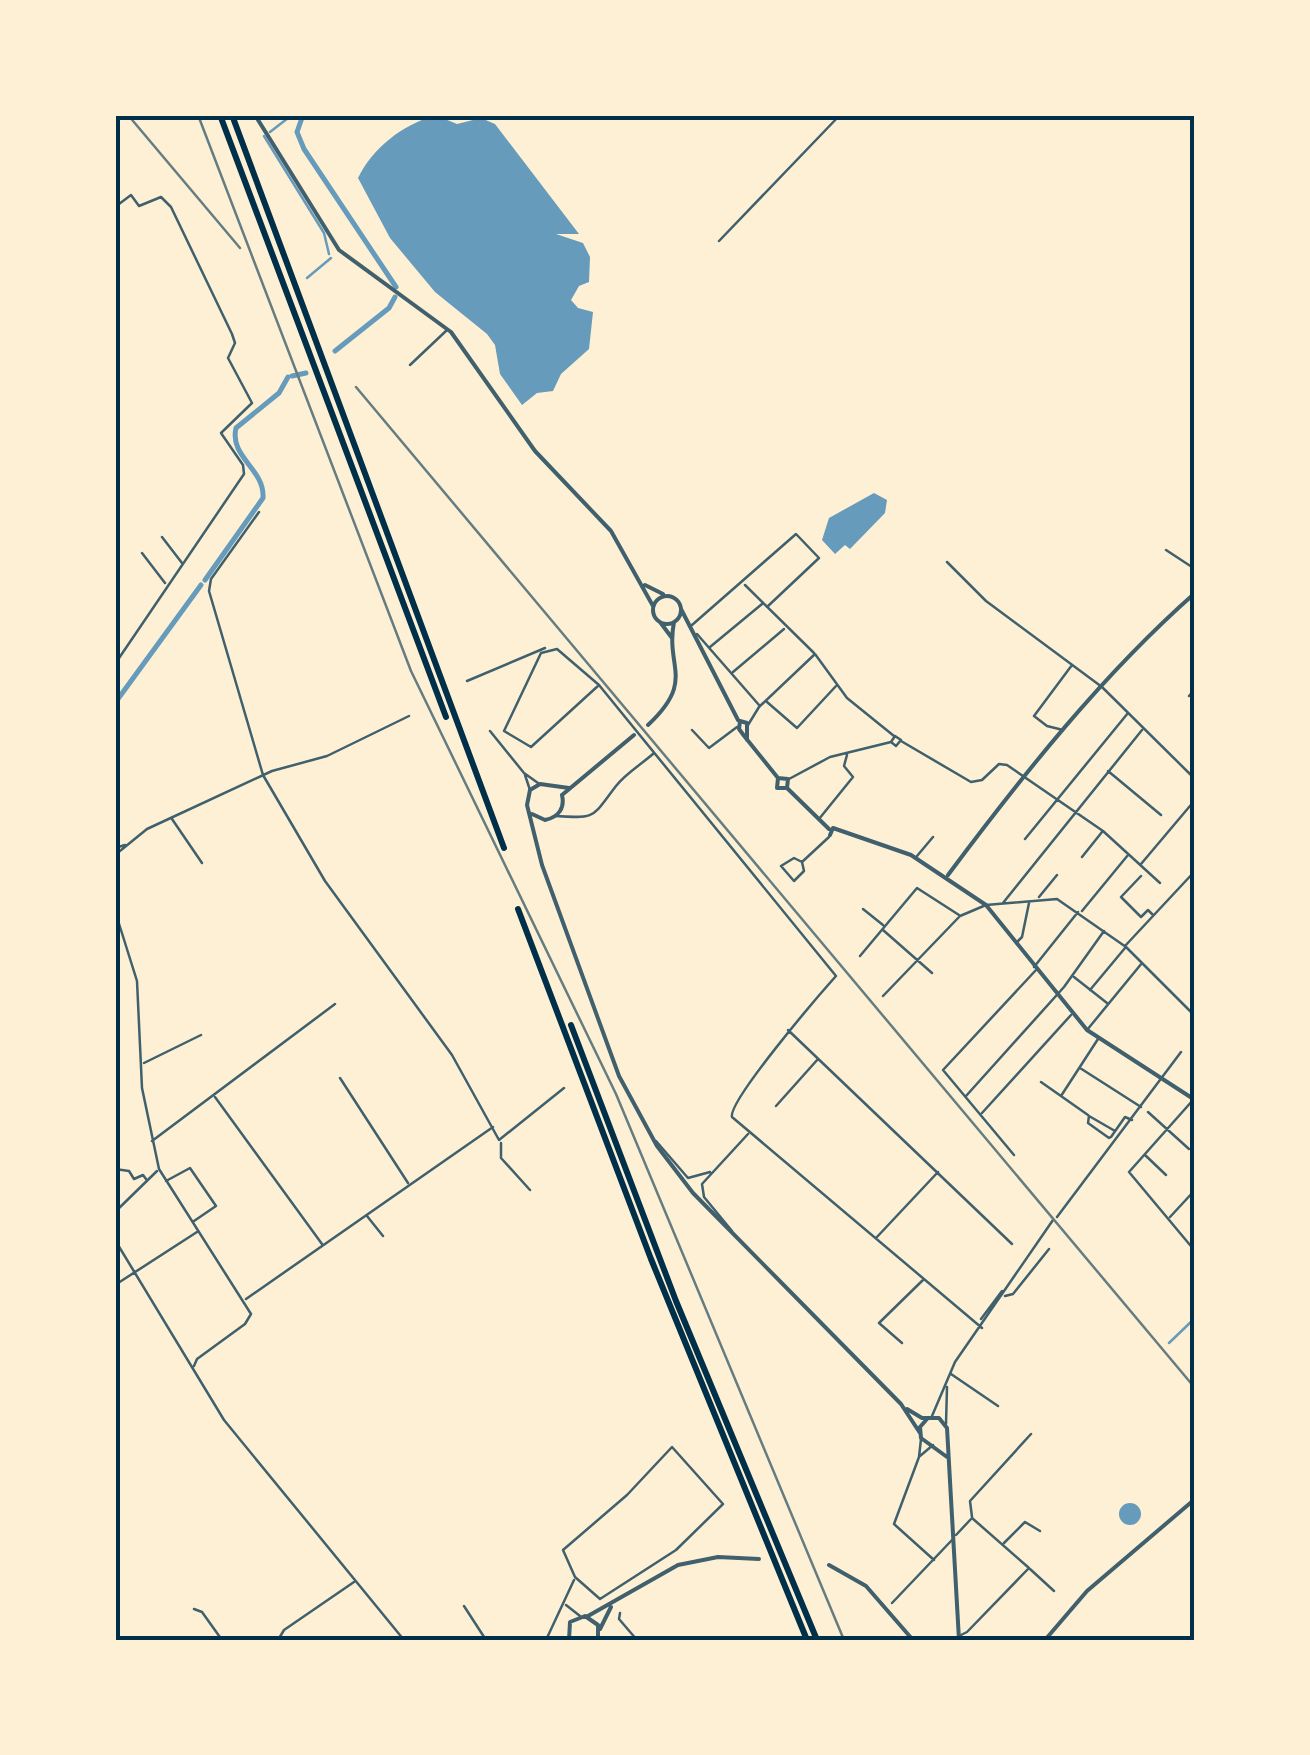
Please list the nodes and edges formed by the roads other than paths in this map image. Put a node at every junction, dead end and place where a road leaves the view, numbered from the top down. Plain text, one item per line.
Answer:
1 (220, 115) edge
2 (232, 115) edge
3 (255, 115) edge
4 (840, 115) edge
5 (115, 206) edge
6 (719, 240) dead end
7 (448, 330) junction
8 (410, 365) dead end
9 (259, 512) dead end
10 (162, 537) dead end
11 (1166, 550) dead end
12 (142, 552) dead end
13 (947, 562) dead end
14 (182, 563) junction
15 (1195, 569) edge
16 (743, 583) junction
17 (645, 585) junction
18 (167, 586) junction
19 (1195, 593) edge
20 (665, 596) junction
21 (765, 605) junction
22 (653, 606) junction
23 (681, 609) junction
24 (674, 621) junction
25 (660, 622) junction
26 (691, 626) junction
27 (786, 628) junction
28 (697, 634) dead end
29 (672, 638) junction
30 (709, 648) junction
31 (546, 649) junction
32 (815, 654) junction
33 (115, 664) edge
34 (1073, 664) junction
35 (732, 673) junction
36 (467, 681) dead end
37 (838, 684) junction
38 (599, 686) junction
39 (1102, 687) junction
40 (1195, 689) edge
41 (1188, 696) dead end
42 (766, 701) junction
43 (759, 707) junction
44 (1128, 712) junction
45 (409, 716) dead end
46 (446, 717) dead end
47 (648, 724) dead end
48 (742, 725) junction
49 (1142, 729) junction
50 (692, 730) dead end
51 (490, 731) dead end
52 (1064, 731) junction
53 (634, 735) dead end
54 (894, 736) junction
55 (891, 742) junction
56 (901, 742) junction
57 (655, 752) junction
58 (846, 753) junction
59 (1195, 764) edge
60 (1108, 770) junction
61 (1188, 772) junction
62 (524, 773) junction
63 (262, 775) junction
64 (778, 778) junction
65 (1024, 778) junction
66 (788, 779) junction
67 (1195, 779) edge
68 (540, 784) junction
69 (558, 788) junction
70 (569, 788) junction
71 (787, 788) junction
72 (779, 789) junction
73 (530, 790) junction
74 (773, 794) dead end
75 (562, 796) junction
76 (1055, 799) junction
77 (1195, 800) edge
78 (563, 805) junction
79 (1075, 810) junction
80 (532, 814) junction
81 (1160, 815) dead end
82 (556, 816) junction
83 (569, 817) junction
84 (172, 818) junction
85 (545, 820) junction
86 (819, 820) junction
87 (1103, 831) junction
88 (536, 832) junction
89 (832, 832) junction
90 (933, 837) dead end
91 (1024, 839) dead end
92 (126, 844) junction
93 (115, 848) edge
94 (504, 848) dead end
95 (1130, 853) junction
96 (115, 854) edge
97 (1082, 857) dead end
98 (916, 858) junction
99 (802, 862) junction
100 (202, 863) dead end
101 (1141, 864) junction
102 (1195, 872) edge
103 (1057, 875) dead end
104 (1141, 876) dead end
105 (947, 877) junction
106 (1160, 884) dead end
107 (1121, 897) junction
108 (1036, 900) junction
109 (1030, 901) junction
110 (1117, 902) dead end
111 (1002, 904) junction
112 (986, 905) junction
113 (518, 909) dead end
114 (863, 910) dead end
115 (1080, 911) junction
116 (115, 912) edge
117 (960, 916) junction
118 (1141, 916) junction
119 (1154, 916) junction
120 (1148, 922) junction
121 (883, 928) junction
122 (1104, 930) junction
123 (1015, 944) junction
124 (1126, 946) junction
125 (860, 956) dead end
126 (918, 960) junction
127 (1143, 962) junction
128 (1035, 968) junction
129 (932, 973) dead end
130 (1072, 975) junction
131 (1090, 990) junction
132 (883, 996) dead end
133 (1056, 996) junction
134 (335, 1004) dead end
135 (1108, 1004) junction
136 (1072, 1014) junction
137 (1195, 1016) edge
138 (571, 1026) dead end
139 (787, 1029) junction
140 (1087, 1030) junction
141 (200, 1034) dead end
142 (1099, 1038) junction
143 (1181, 1052) dead end
144 (819, 1058) junction
145 (141, 1064) junction
146 (1080, 1068) junction
147 (1164, 1077) junction
148 (340, 1078) dead end
149 (1040, 1082) dead end
150 (564, 1088) dead end
151 (215, 1096) junction
152 (1061, 1096) junction
153 (965, 1097) junction
154 (1194, 1099) edge
155 (776, 1106) dead end
156 (1142, 1108) junction
157 (1148, 1112) dead end
158 (980, 1115) junction
159 (1090, 1116) junction
160 (1132, 1120) junction
161 (644, 1125) junction
162 (493, 1127) junction
163 (1166, 1128) junction
164 (1115, 1131) junction
165 (750, 1132) junction
166 (151, 1141) junction
167 (501, 1141) junction
168 (1189, 1149) dead end
169 (1144, 1154) junction
170 (1014, 1155) dead end
171 (115, 1169) edge
172 (158, 1169) junction
173 (939, 1171) junction
174 (711, 1172) junction
175 (1166, 1175) dead end
176 (695, 1179) junction
177 (147, 1180) junction
178 (165, 1182) junction
179 (702, 1184) junction
180 (409, 1185) junction
181 (530, 1190) dead end
182 (691, 1190) junction
183 (1195, 1190) edge
184 (115, 1212) edge
185 (366, 1214) junction
186 (1170, 1218) junction
187 (192, 1223) junction
188 (198, 1231) junction
189 (733, 1232) junction
190 (383, 1236) dead end
191 (876, 1238) junction
192 (115, 1240) edge
193 (1012, 1244) dead end
194 (323, 1245) junction
195 (1049, 1249) dead end
196 (1195, 1251) edge
197 (135, 1272) junction
198 (924, 1279) junction
199 (115, 1285) edge
200 (1004, 1293) junction
201 (244, 1300) junction
202 (996, 1303) junction
203 (260, 1312) dead end
204 (251, 1314) junction
205 (982, 1319) dead end
206 (982, 1328) junction
207 (902, 1344) dead end
208 (194, 1366) junction
209 (949, 1375) junction
210 (901, 1404) junction
211 (998, 1406) dead end
212 (938, 1409) junction
213 (944, 1413) junction
214 (931, 1418) junction
215 (946, 1425) junction
216 (1032, 1434) dead end
217 (920, 1435) junction
218 (947, 1435) junction
219 (934, 1445) junction
220 (919, 1457) junction
221 (949, 1462) junction
222 (1195, 1498) edge
223 (972, 1518) junction
224 (1040, 1531) dead end
225 (953, 1537) junction
226 (1003, 1544) junction
227 (760, 1558) dead end
228 (934, 1560) junction
229 (828, 1565) dead end
230 (1029, 1568) junction
231 (575, 1578) junction
232 (356, 1581) junction
233 (1054, 1591) dead end
234 (892, 1603) dead end
235 (566, 1605) junction
236 (612, 1605) junction
237 (464, 1606) dead end
238 (194, 1609) dead end
239 (620, 1613) dead end
240 (580, 1616) junction
241 (588, 1616) junction
242 (560, 1617) junction
243 (568, 1624) junction
244 (600, 1636) edge
245 (567, 1638) edge
246 (959, 1638) edge
247 (222, 1640) edge
248 (278, 1640) edge
249 (404, 1640) edge
250 (486, 1640) edge
251 (546, 1640) edge
252 (637, 1640) edge
253 (807, 1640) edge
254 (817, 1640) edge
255 (913, 1640) edge
256 (1044, 1640) edge

1 - 46 highway
2 - 94 highway
3 - 7 street
4 - 6 street
5 - 14 street
7 - 8 street
7 - 17 street
9 - 63 street
10 - 14 street
11 - 15 street
12 - 18 street
13 - 34 street
14 - 18 street
16 - 21 street
16 - 21 street
16 - 26 street
17 - 20 street
17 - 22 street
18 - 33 street
19 - 39 street
20 - 22 street
20 - 23 street
21 - 27 street
21 - 30 street
22 - 25 street
23 - 24 street
23 - 26 street
24 - 25 street
24 - 26 street
24 - 29 street
25 - 29 street
26 - 48 street
27 - 32 street
27 - 35 street
28 - 30 street
29 - 47 street
30 - 35 street
31 - 36 street
31 - 38 street
31 - 38 street
32 - 37 street
32 - 42 street
34 - 39 street
34 - 52 street
35 - 43 street
37 - 42 street
37 - 54 street
38 - 57 street
39 - 44 street
39 - 52 street
40 - 41 street
42 - 43 street
43 - 48 street
44 - 49 street
44 - 76 street
45 - 63 street
48 - 50 street
48 - 64 street
49 - 60 street
49 - 61 street
51 - 62 street
52 - 65 street
53 - 70 street
54 - 55 street
54 - 56 street
55 - 56 street
55 - 58 street
56 - 65 street
57 - 83 street
57 - 139 street
58 - 66 street
58 - 86 street
59 - 61 street
60 - 79 street
60 - 81 street
61 - 67 street
62 - 68 street
62 - 73 street
63 - 84 street
63 - 162 street
64 - 66 street
64 - 72 street
65 - 76 street
65 - 105 street
66 - 71 street
68 - 69 street
68 - 73 street
69 - 70 street
69 - 75 street
70 - 75 street
71 - 72 street
71 - 86 street
72 - 74 street
73 - 80 street
75 - 78 street
76 - 79 street
76 - 91 street
77 - 101 street
78 - 82 street
78 - 83 street
79 - 87 street
79 - 111 street
80 - 85 street
80 - 88 street
82 - 83 street
82 - 85 street
84 - 92 street
84 - 100 street
85 - 88 street
86 - 89 street
87 - 95 street
87 - 97 street
88 - 161 street
89 - 98 street
89 - 99 street
90 - 98 street
92 - 93 street
92 - 96 street
95 - 101 street
95 - 115 street
98 - 105 street
99 - 99 street
101 - 106 street
102 - 119 street
103 - 108 street
104 - 107 street
105 - 112 street
107 - 110 street
107 - 118 street
108 - 109 street
108 - 115 street
109 - 111 street
109 - 123 street
111 - 112 street
112 - 117 street
112 - 123 street
113 - 253 highway
114 - 121 street
115 - 122 street
115 - 128 street
116 - 145 street
117 - 121 street
117 - 126 street
118 - 119 street
118 - 120 street
119 - 120 street
120 - 124 street
121 - 125 street
121 - 126 street
122 - 124 street
122 - 130 street
123 - 128 street
124 - 127 street
124 - 131 street
126 - 129 street
126 - 132 street
127 - 135 street
127 - 137 street
128 - 133 street
128 - 153 street
130 - 131 street
130 - 133 street
131 - 135 street
133 - 136 street
133 - 153 street
134 - 151 street
135 - 140 street
136 - 140 street
136 - 158 street
138 - 254 highway
139 - 144 street
139 - 165 street
140 - 142 street
141 - 145 street
142 - 146 street
142 - 147 street
143 - 147 street
144 - 155 street
144 - 173 street
145 - 166 street
146 - 152 street
146 - 156 street
147 - 154 street
147 - 156 street
148 - 180 street
149 - 152 street
150 - 167 street
151 - 166 street
151 - 194 street
152 - 159 street
153 - 158 street
154 - 163 street
156 - 160 street
157 - 163 street
158 - 170 street
159 - 164 street
159 - 164 street
160 - 164 street
160 - 200 street
161 - 176 street
161 - 182 street
162 - 167 street
162 - 180 street
163 - 168 street
163 - 169 street
165 - 174 street
165 - 191 street
166 - 172 street
167 - 181 street
169 - 175 street
169 - 186 street
171 - 177 street
172 - 177 street
172 - 178 street
173 - 191 street
173 - 193 street
174 - 176 street
174 - 179 street
176 - 182 street
177 - 184 street
178 - 187 street
178 - 187 street
179 - 182 street
179 - 189 street
180 - 185 street
182 - 189 street
183 - 186 street
185 - 190 street
185 - 194 street
186 - 196 street
187 - 188 street
188 - 197 street
188 - 201 street
189 - 210 street
191 - 198 street
192 - 197 street
194 - 201 street
195 - 200 street
197 - 199 street
197 - 208 street
198 - 206 street
198 - 207 street
200 - 202 street
201 - 204 street
202 - 205 street
202 - 206 street
203 - 204 street
204 - 208 street
206 - 209 street
208 - 232 street
209 - 211 street
209 - 212 street
209 - 213 street
210 - 214 street
210 - 217 street
212 - 213 street
212 - 214 street
213 - 215 street
214 - 215 street
214 - 217 street
215 - 218 street
216 - 223 street
217 - 219 street
217 - 220 street
218 - 219 street
218 - 221 street
219 - 220 street
219 - 221 street
220 - 228 street
221 - 225 street
222 - 256 street
223 - 225 street
223 - 226 street
224 - 226 street
225 - 228 street
225 - 246 street
226 - 230 street
227 - 236 street
228 - 234 street
229 - 255 street
230 - 233 street
230 - 246 street
231 - 231 street
231 - 235 street
232 - 248 street
232 - 249 street
235 - 240 street
235 - 242 street
236 - 241 street
236 - 244 street
237 - 250 street
238 - 247 street
239 - 252 street
240 - 241 street
240 - 243 street
241 - 244 street
242 - 243 street
242 - 251 street
243 - 245 street

